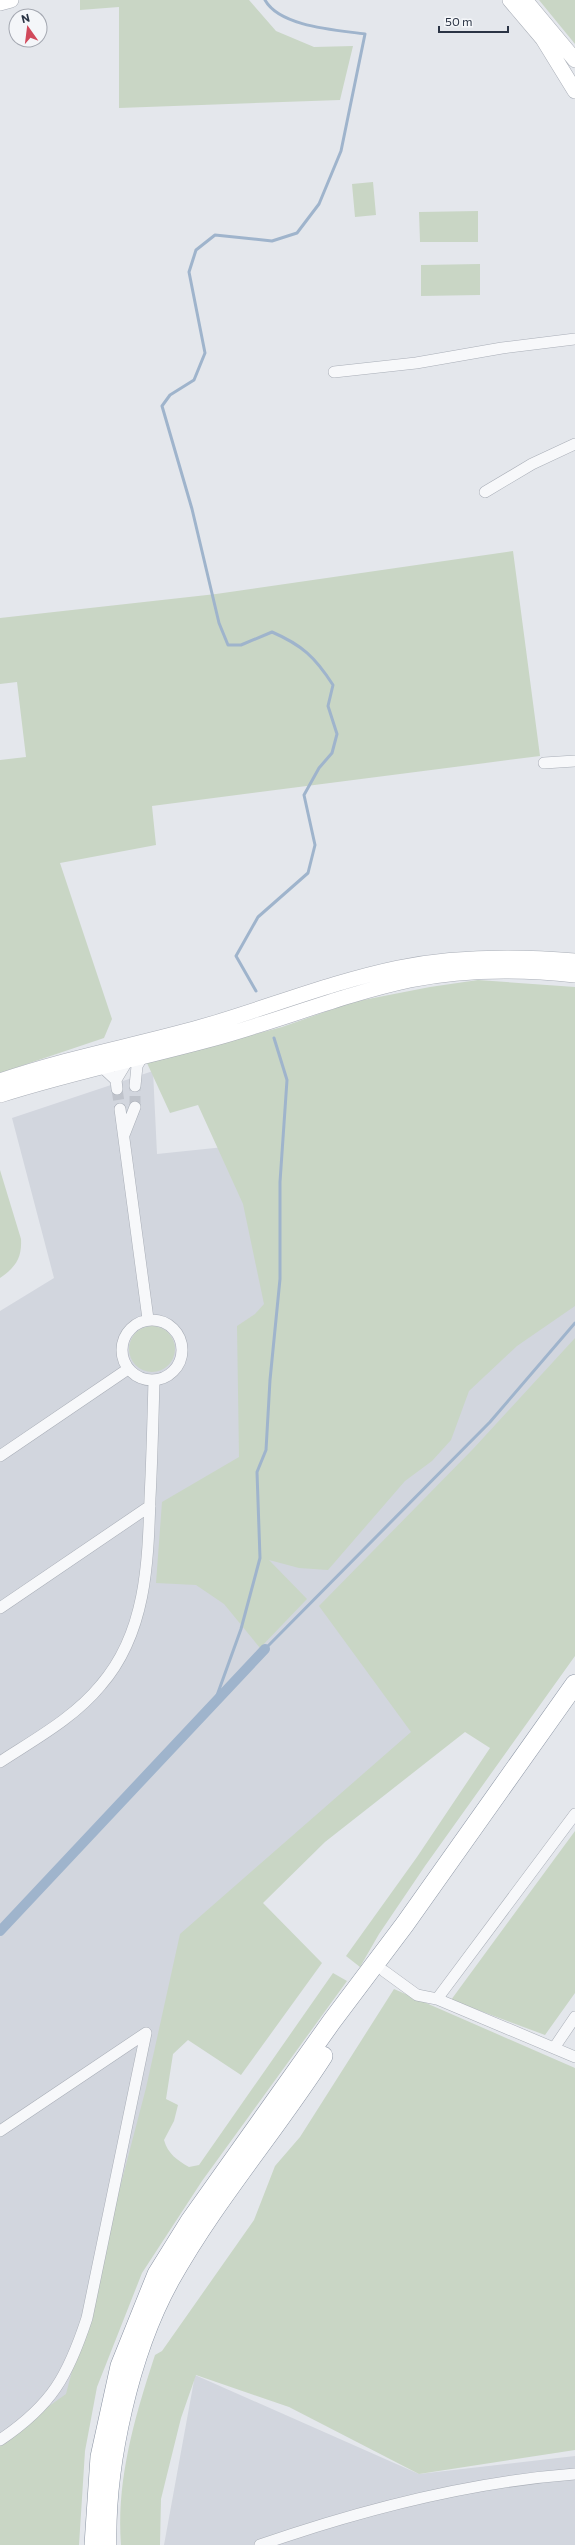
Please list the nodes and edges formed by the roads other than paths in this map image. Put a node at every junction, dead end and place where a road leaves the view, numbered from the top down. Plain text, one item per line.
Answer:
1 (11, 0) edge
2 (510, 0) edge
3 (525, 0) edge
4 (0, 3) edge
5 (575, 60) edge
6 (575, 91) edge
7 (575, 340) edge
8 (334, 372) dead end
9 (575, 444) edge
10 (486, 492) dead end
11 (575, 761) edge
12 (544, 763) dead end
13 (575, 961) edge
14 (575, 976) edge
15 (135, 1058) junction
16 (101, 1066) junction
17 (0, 1081) edge
18 (135, 1086) tunnel mouth
19 (0, 1095) edge
20 (135, 1107) tunnel mouth
21 (120, 1109) tunnel mouth
22 (124, 1135) junction
23 (148, 1319) junction
24 (128, 1369) junction
25 (154, 1380) junction
26 (0, 1456) edge
27 (150, 1506) junction
28 (0, 1608) edge
29 (575, 1684) edge
30 (575, 1706) edge
31 (0, 1762) edge
32 (575, 1814) edge
33 (384, 1971) junction
34 (437, 1999) junction
35 (575, 2017) edge
36 (554, 2048) junction
37 (575, 2057) edge
38 (0, 2131) edge
39 (0, 2440) edge
40 (575, 2474) edge
41 (286, 2540) edge
42 (94, 2545) edge
43 (107, 2545) edge
44 (260, 2545) edge

1 - 4 street
2 - 6 street
3 - 5 street
7 - 8 street
9 - 10 street
11 - 12 street
13 - 17 street
14 - 15 street
15 - 16 street
15 - 16 street
15 - 18 street
16 - 19 street
20 - 22 street
21 - 22 street
22 - 23 street
23 - 24 street
23 - 25 street
24 - 25 street
24 - 26 street
25 - 27 street
27 - 28 street
27 - 31 street
29 - 42 highway
30 - 33 highway
32 - 34 street
33 - 34 street
33 - 43 highway
34 - 36 street
35 - 36 street
36 - 37 street
38 - 39 street
40 - 41 street
41 - 44 street

